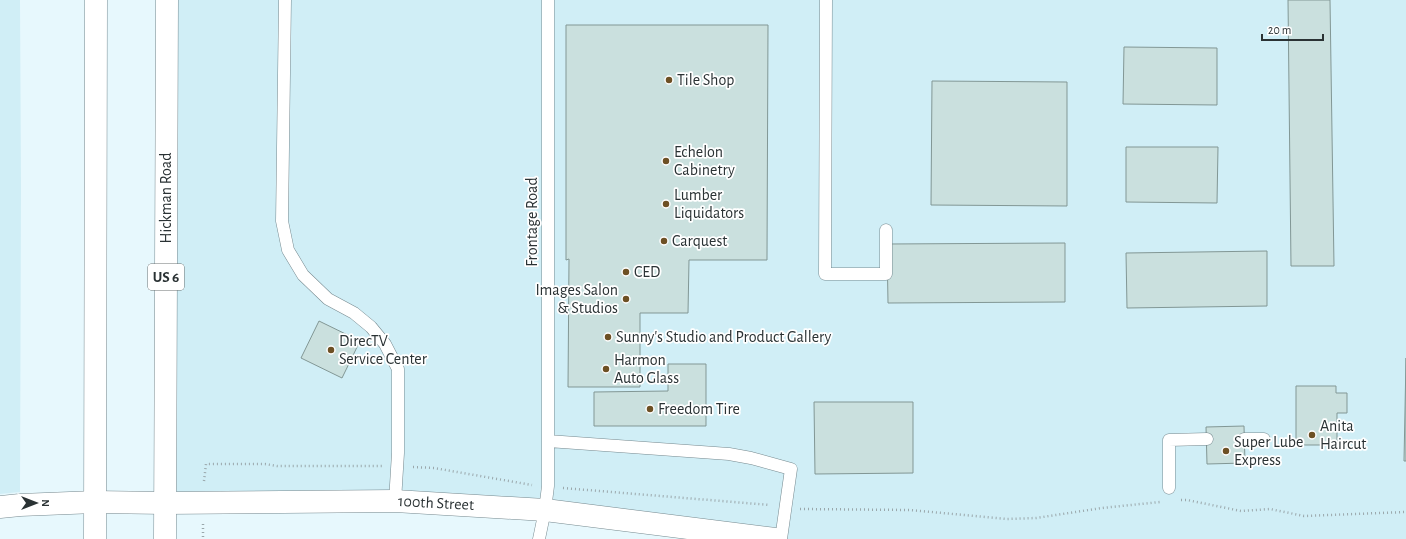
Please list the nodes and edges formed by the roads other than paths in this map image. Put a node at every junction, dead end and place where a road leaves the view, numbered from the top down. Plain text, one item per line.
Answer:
1 (96, 0) edge
2 (167, 0) edge
3 (285, 0) edge
4 (548, 0) edge
5 (826, 0) edge
6 (886, 230) dead end
7 (1207, 439) dead end
8 (1244, 439) dead end
9 (1264, 439) dead end
10 (548, 441) junction
11 (1169, 488) dead end
12 (396, 500) junction
13 (96, 502) junction
14 (166, 503) junction
15 (0, 507) edge
16 (545, 510) junction
17 (96, 539) edge
18 (165, 539) edge
19 (539, 539) edge
20 (775, 539) edge
21 (781, 539) edge

1 - 13 main road
2 - 14 main road, Hickman Road / US 6
3 - 12 lane
4 - 10 lane, Frontage Road
5 - 6 lane
7 - 11 lane
8 - 9 lane
10 - 16 lane, Frontage Road
10 - 21 lane
12 - 14 main road, 100th Street
12 - 16 main road, 100th Street
13 - 14 main road, 100th Street
13 - 15 main road, 100th Street
13 - 17 main road
14 - 18 main road, Hickman Road / US 6
16 - 19 lane, Frontage Road
16 - 20 main road, 100th Street

